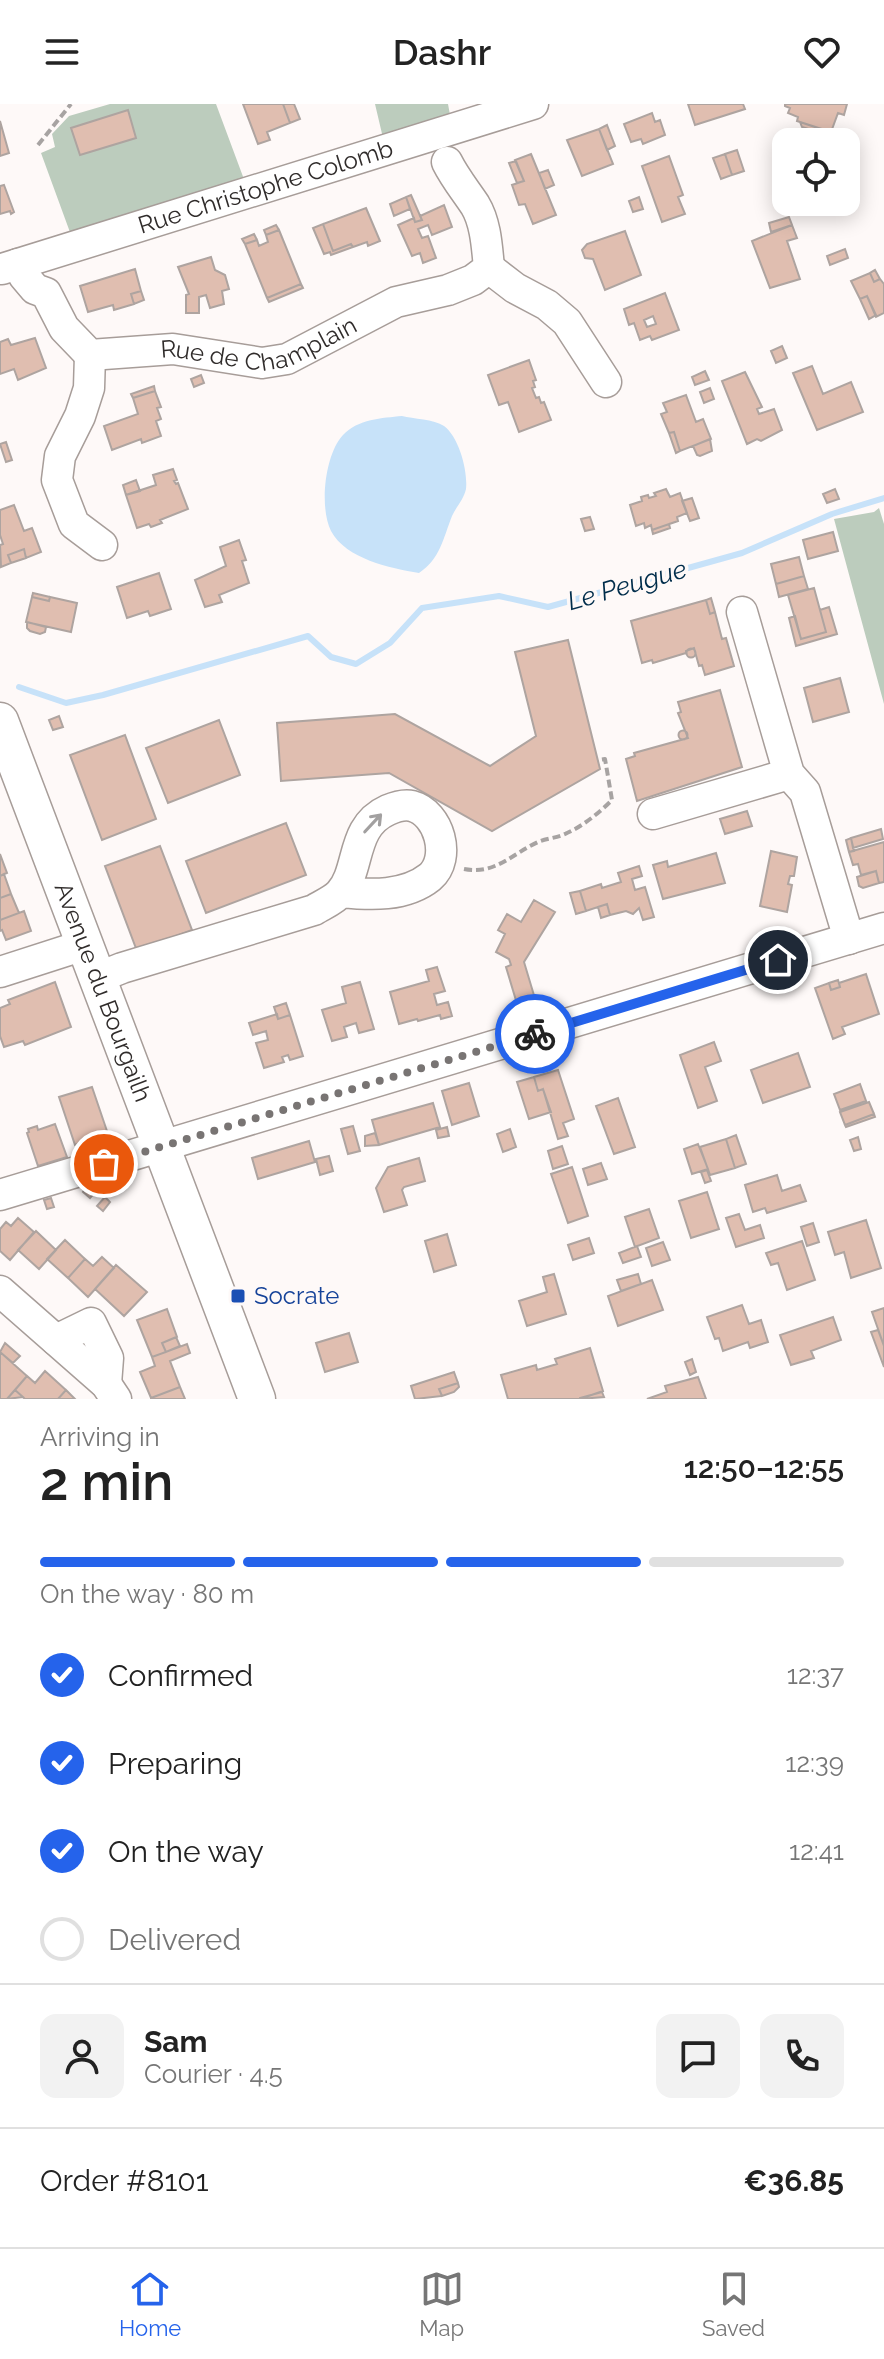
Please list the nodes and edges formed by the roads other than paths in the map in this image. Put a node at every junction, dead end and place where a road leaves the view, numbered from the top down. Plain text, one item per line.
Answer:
1 (533, 104) edge
2 (450, 130) junction
3 (421, 139) junction
4 (447, 162) junction
5 (52, 254) junction
6 (9, 267) edge
7 (489, 268) junction
8 (46, 293) junction
9 (90, 355) junction
10 (606, 382) dead end
11 (102, 545) dead end
12 (742, 612) dead end
13 (0, 721) edge
14 (789, 774) junction
15 (653, 814) dead end
16 (341, 892) junction
17 (884, 928) edge
18 (849, 939) junction
19 (91, 962) junction
20 (0, 972) edge
21 (160, 1147) junction
22 (0, 1195) edge
23 (0, 1291) edge
24 (111, 1391) edge
25 (257, 1399) edge

1 - 2 street, Rue Christophe Colomb
2 - 3 street, Rue Christophe Colomb
2 - 4 street
3 - 4 street
3 - 5 street, Rue Christophe Colomb
4 - 7 street
5 - 6 street, Rue Christophe Colomb
5 - 8 street
6 - 8 street
7 - 9 street, Rue de Champlain
7 - 10 street
8 - 9 street
9 - 11 street
12 - 14 street
13 - 19 main road, Avenue du Bourgailh
14 - 15 street
14 - 18 street
16 -> 16 street
16 - 19 street
17 - 18 street
18 - 21 street
19 - 20 street
19 - 21 main road, Avenue du Bourgailh
21 - 22 street
21 - 25 main road, Avenue du Bourgailh
23 - 24 street

